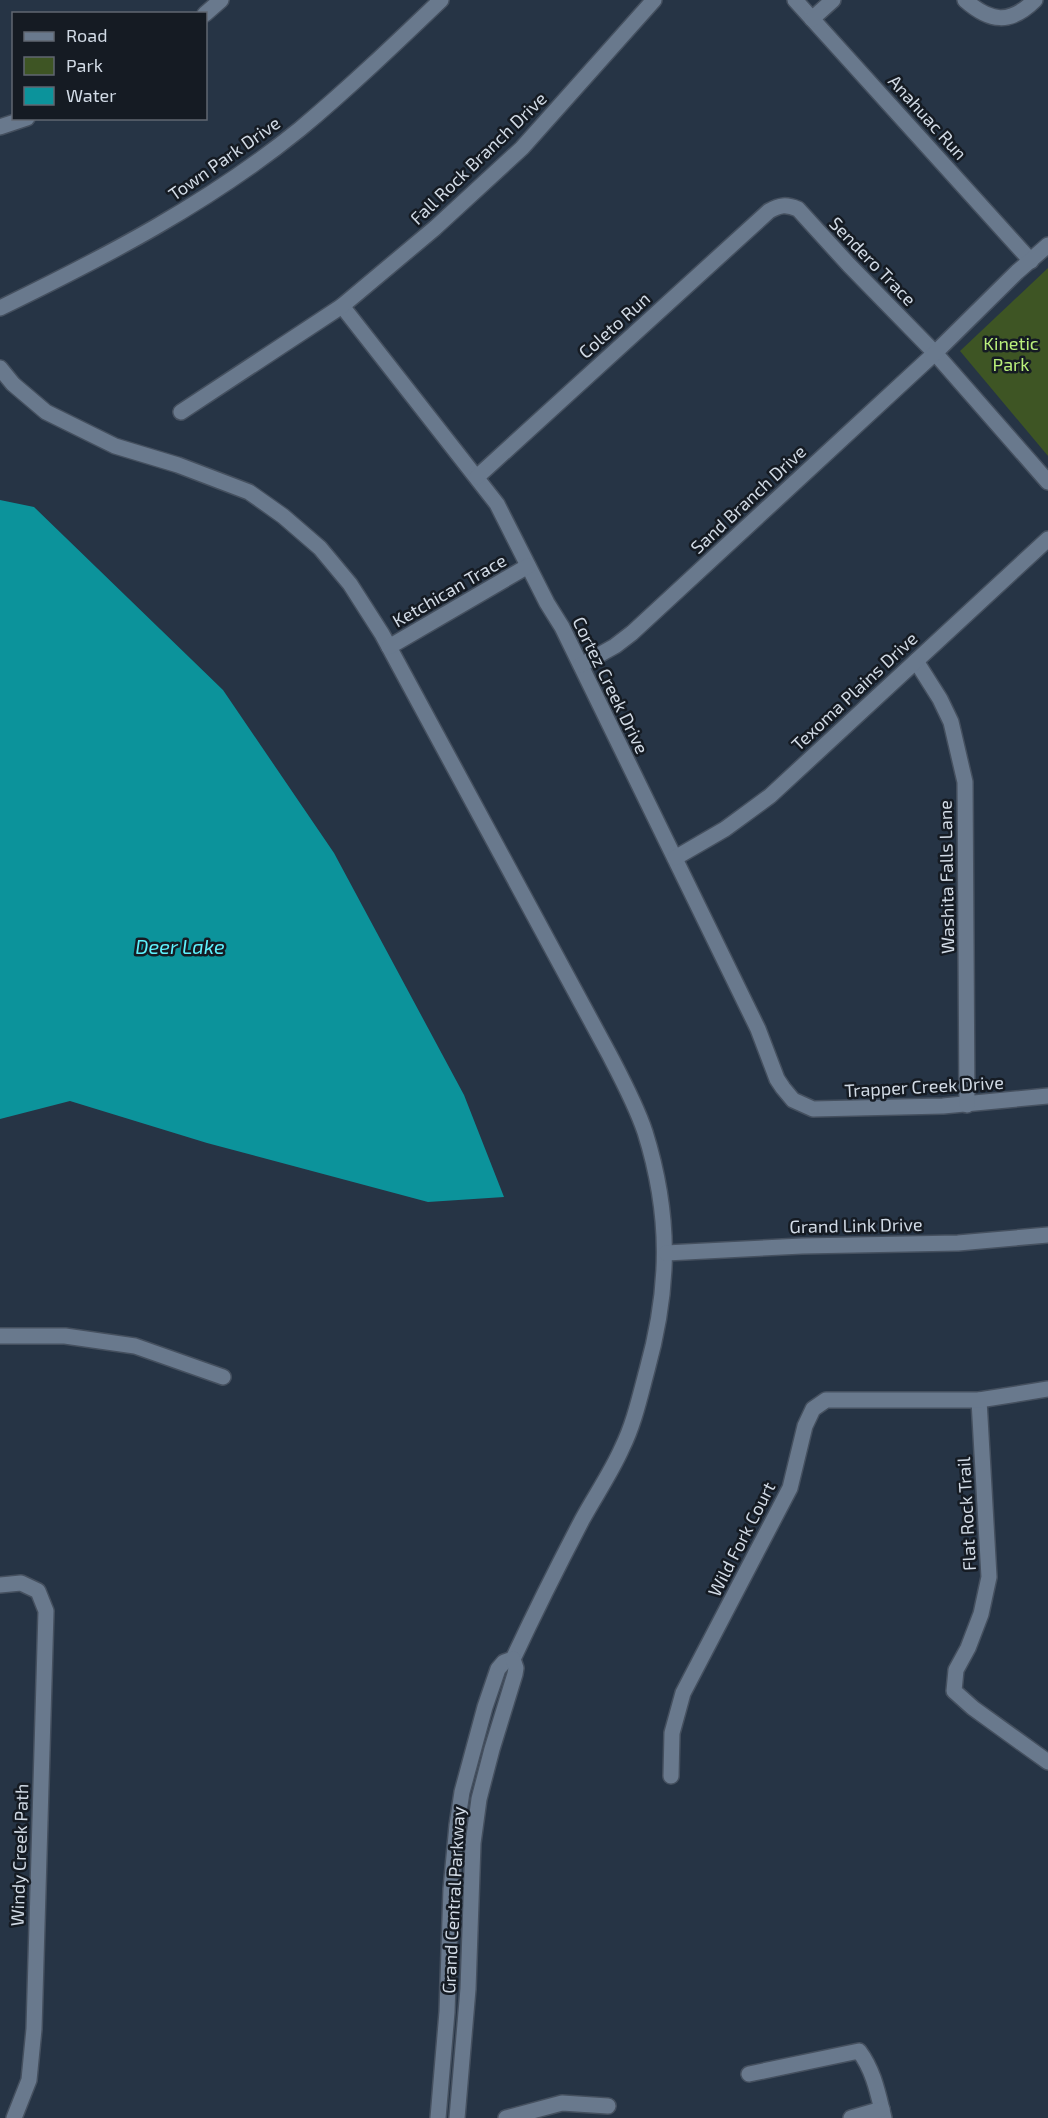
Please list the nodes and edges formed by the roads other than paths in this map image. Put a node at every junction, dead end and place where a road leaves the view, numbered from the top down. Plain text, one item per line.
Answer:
1 (221, 0) edge
2 (441, 0) edge
3 (654, 0) edge
4 (795, 0) edge
5 (833, 0) edge
6 (965, 0) edge
7 (1035, 0) edge
8 (207, 12) edge
9 (812, 19) junction
10 (21, 120) edge
11 (0, 127) edge
12 (779, 205) joint
13 (1048, 245) edge
14 (1030, 261) junction
15 (342, 306) junction
16 (0, 308) edge
17 (936, 353) junction
18 (0, 368) edge
19 (181, 412) dead end
20 (477, 477) junction
21 (1048, 482) edge
22 (1048, 539) edge
23 (528, 566) junction
24 (389, 647) junction
25 (916, 661) junction
26 (580, 665) junction
27 (675, 858) junction
28 (1048, 1096) edge
29 (802, 1105) joint
30 (967, 1105) junction
31 (1048, 1235) edge
32 (666, 1253) junction
33 (0, 1336) edge
34 (223, 1377) dead end
35 (1048, 1389) edge
36 (979, 1400) junction
37 (0, 1585) edge
38 (513, 1659) junction
39 (1048, 1762) edge
40 (671, 1776) dead end
41 (749, 2073) dead end
42 (608, 2106) dead end
43 (883, 2114) edge
44 (14, 2118) edge
45 (438, 2118) edge
46 (457, 2118) edge
47 (506, 2118) edge
48 (851, 2118) edge

1 - 8 street
2 - 16 street, Town Park Drive
3 - 15 street, Fall Rock Branch Drive
4 - 9 street, Anahuac Run
5 - 9 street
6 - 7 street
9 - 14 street, Anahuac Run
10 - 11 street
12 - 17 street, Sendero Trace
12 - 20 street, Coleto Run
13 - 14 street, Sand Branch Drive
14 - 17 street, Sand Branch Drive
15 - 19 street, Fall Rock Branch Drive
15 - 20 street, Cortez Creek Drive
17 - 21 street, Sendero Trace
17 - 26 street, Sand Branch Drive
18 - 24 street
20 - 23 street, Cortez Creek Drive
22 - 25 street, Texoma Plains Drive
23 - 24 street, Ketchican Trace
23 - 26 street, Cortez Creek Drive
24 - 32 street
25 - 27 street, Texoma Plains Drive
25 - 30 street, Washita Falls Lane
26 - 27 street, Cortez Creek Drive
27 - 29 street, Cortez Creek Drive
28 - 30 street, Trapper Creek Drive
29 - 30 street, Trapper Creek Drive
31 - 32 street, Grand Link Drive
32 - 38 street
33 - 34 street
35 - 36 street, Wild Fork Court
36 - 39 street, Flat Rock Trail
36 - 40 street, Wild Fork Court
37 - 44 street, Windy Creek Path
38 - 45 street, Grand Central Parkway
38 - 46 street, Grand Central Parkway
41 - 43 street
42 - 47 street
43 - 48 street

